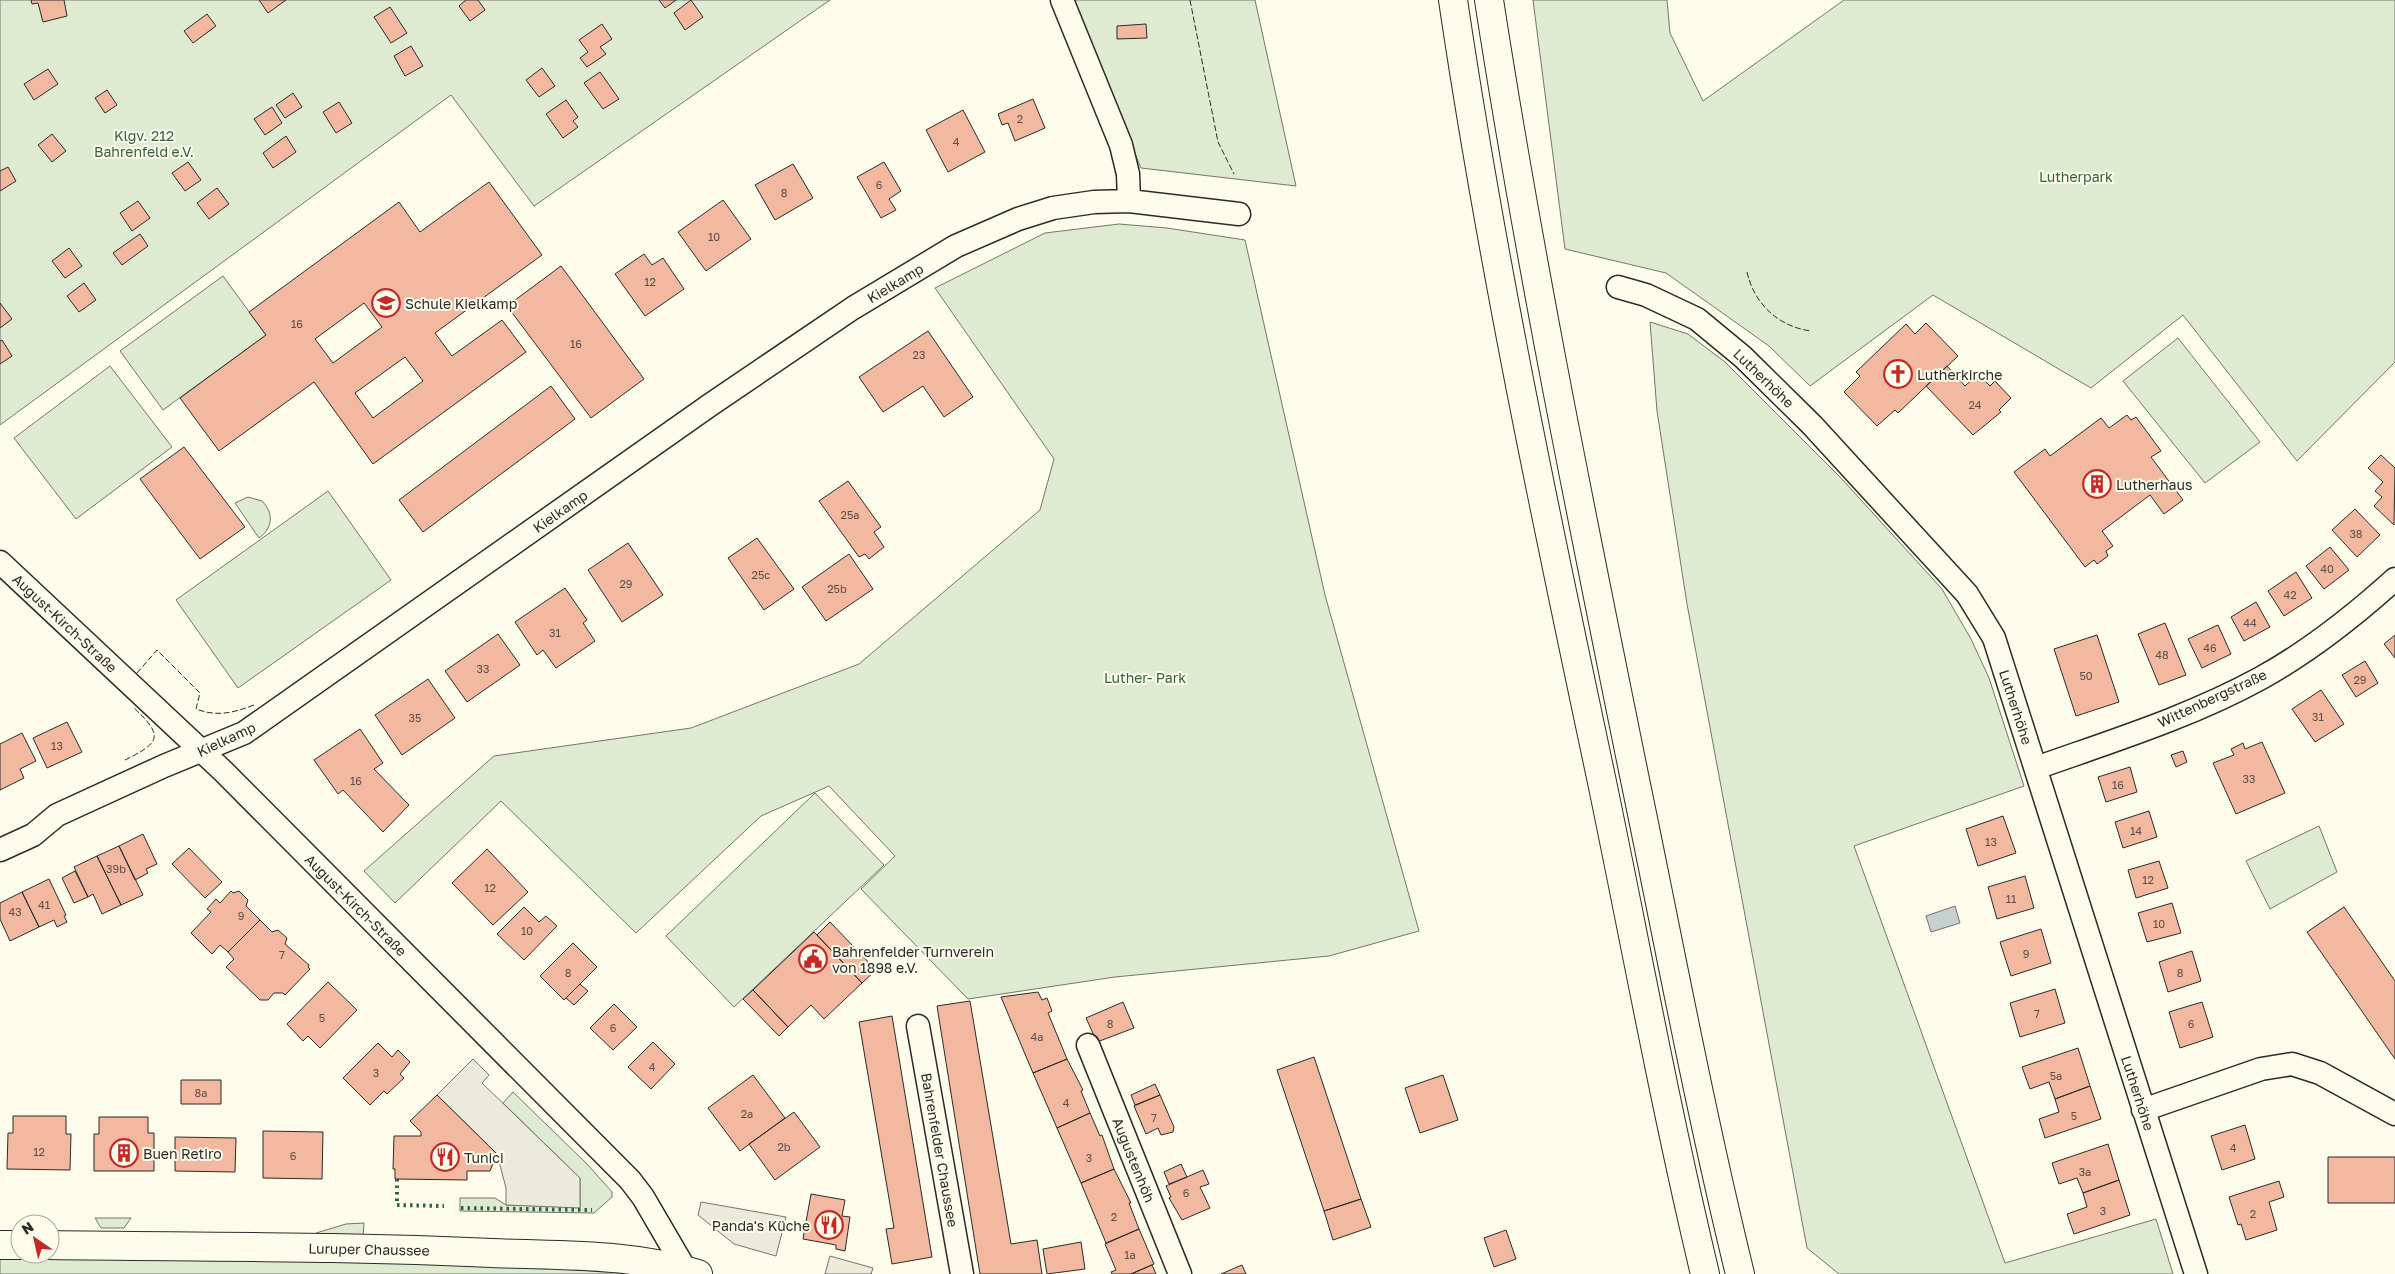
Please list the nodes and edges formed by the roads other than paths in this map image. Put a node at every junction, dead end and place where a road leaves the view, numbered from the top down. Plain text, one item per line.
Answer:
1 (1062, 0) edge
2 (1454, 0) edge
3 (1489, 0) edge
4 (1129, 200) junction
5 (1239, 214) dead end
6 (1618, 287) dead end
7 (0, 562) edge
8 (2395, 579) edge
9 (202, 750) junction
10 (2036, 768) junction
11 (0, 850) edge
12 (918, 1026) dead end
13 (1088, 1045) dead end
14 (2143, 1110) junction
15 (2395, 1114) edge
16 (60, 1245) edge
17 (691, 1273) edge
18 (962, 1274) edge
19 (1180, 1274) edge
20 (1705, 1274) edge
21 (1740, 1274) edge
22 (2196, 1274) edge

1 - 4 street
2 - 20 main road
3 - 21 main road
4 - 5 street, Kielkamp
4 - 9 street, Kielkamp
6 - 10 street, Lutherhöhe
7 - 9 street, August-Kirch-Straße
8 - 10 street, Wittenbergstraße
9 - 11 street, Kielkamp
9 - 17 street, August-Kirch-Straße
10 - 14 street, Lutherhöhe
12 - 18 street, Bahrenfelder Chaussee
13 - 19 street, Augustenhöh
14 - 15 street
14 - 22 street, Lutherhöhe
16 - 17 main road, Luruper Chaussee

